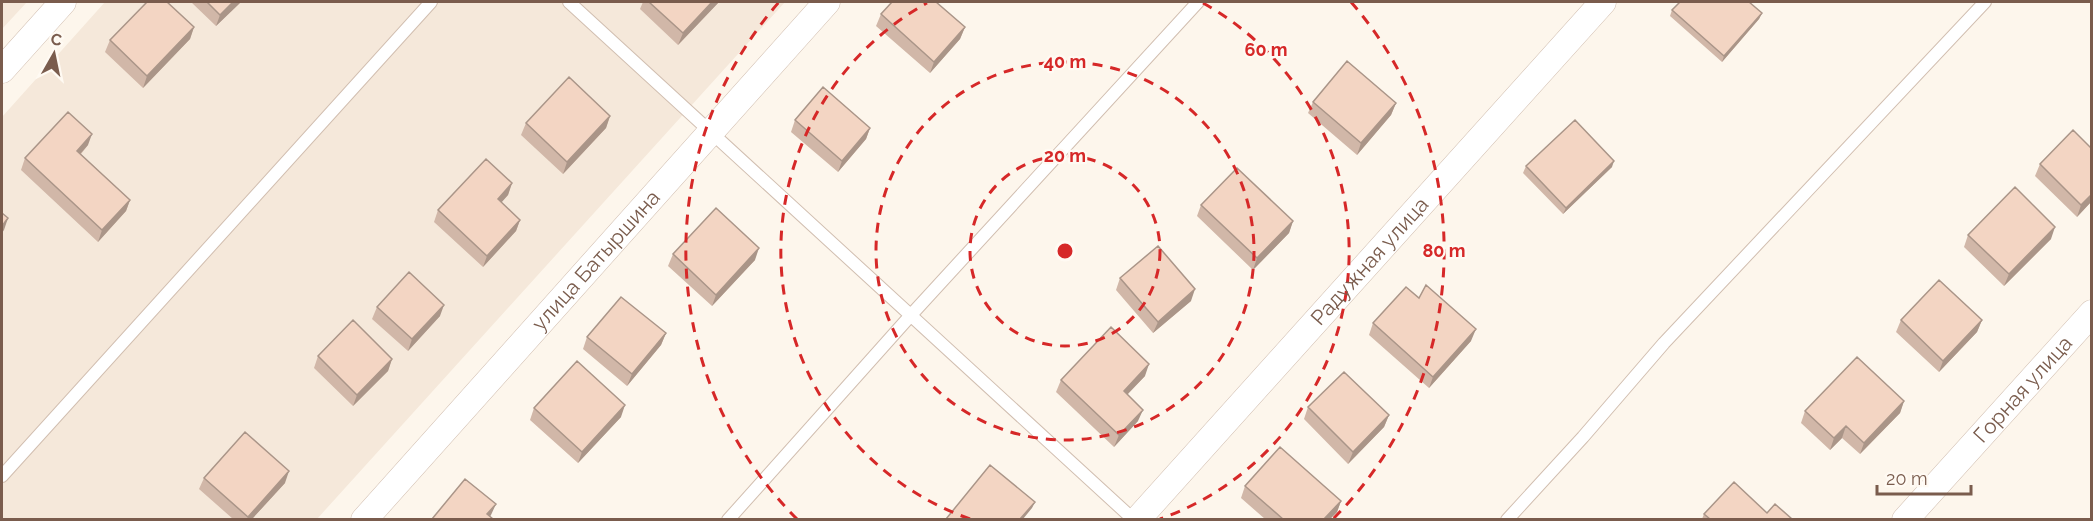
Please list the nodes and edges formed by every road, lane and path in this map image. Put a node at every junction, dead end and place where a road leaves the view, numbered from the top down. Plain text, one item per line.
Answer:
1 (63, 2) edge
2 (431, 2) edge
3 (569, 2) edge
4 (828, 2) edge
5 (1198, 2) edge
6 (1603, 2) edge
7 (1985, 2) edge
8 (2, 70) edge
9 (711, 132) junction
10 (2091, 313) edge
11 (911, 315) junction
12 (2, 476) edge
13 (364, 519) edge
14 (728, 519) edge
15 (1136, 519) edge
16 (1506, 519) edge
17 (1905, 519) edge

1 - 8 street
2 - 12 lane
3 - 9 lane
4 - 9 street, улица Батыршина
5 - 11 lane
6 - 15 street, Радужная улица
7 - 16 lane
9 - 11 lane
9 - 13 street, улица Батыршина
10 - 17 street, Горная улица
11 - 14 lane
11 - 15 lane

